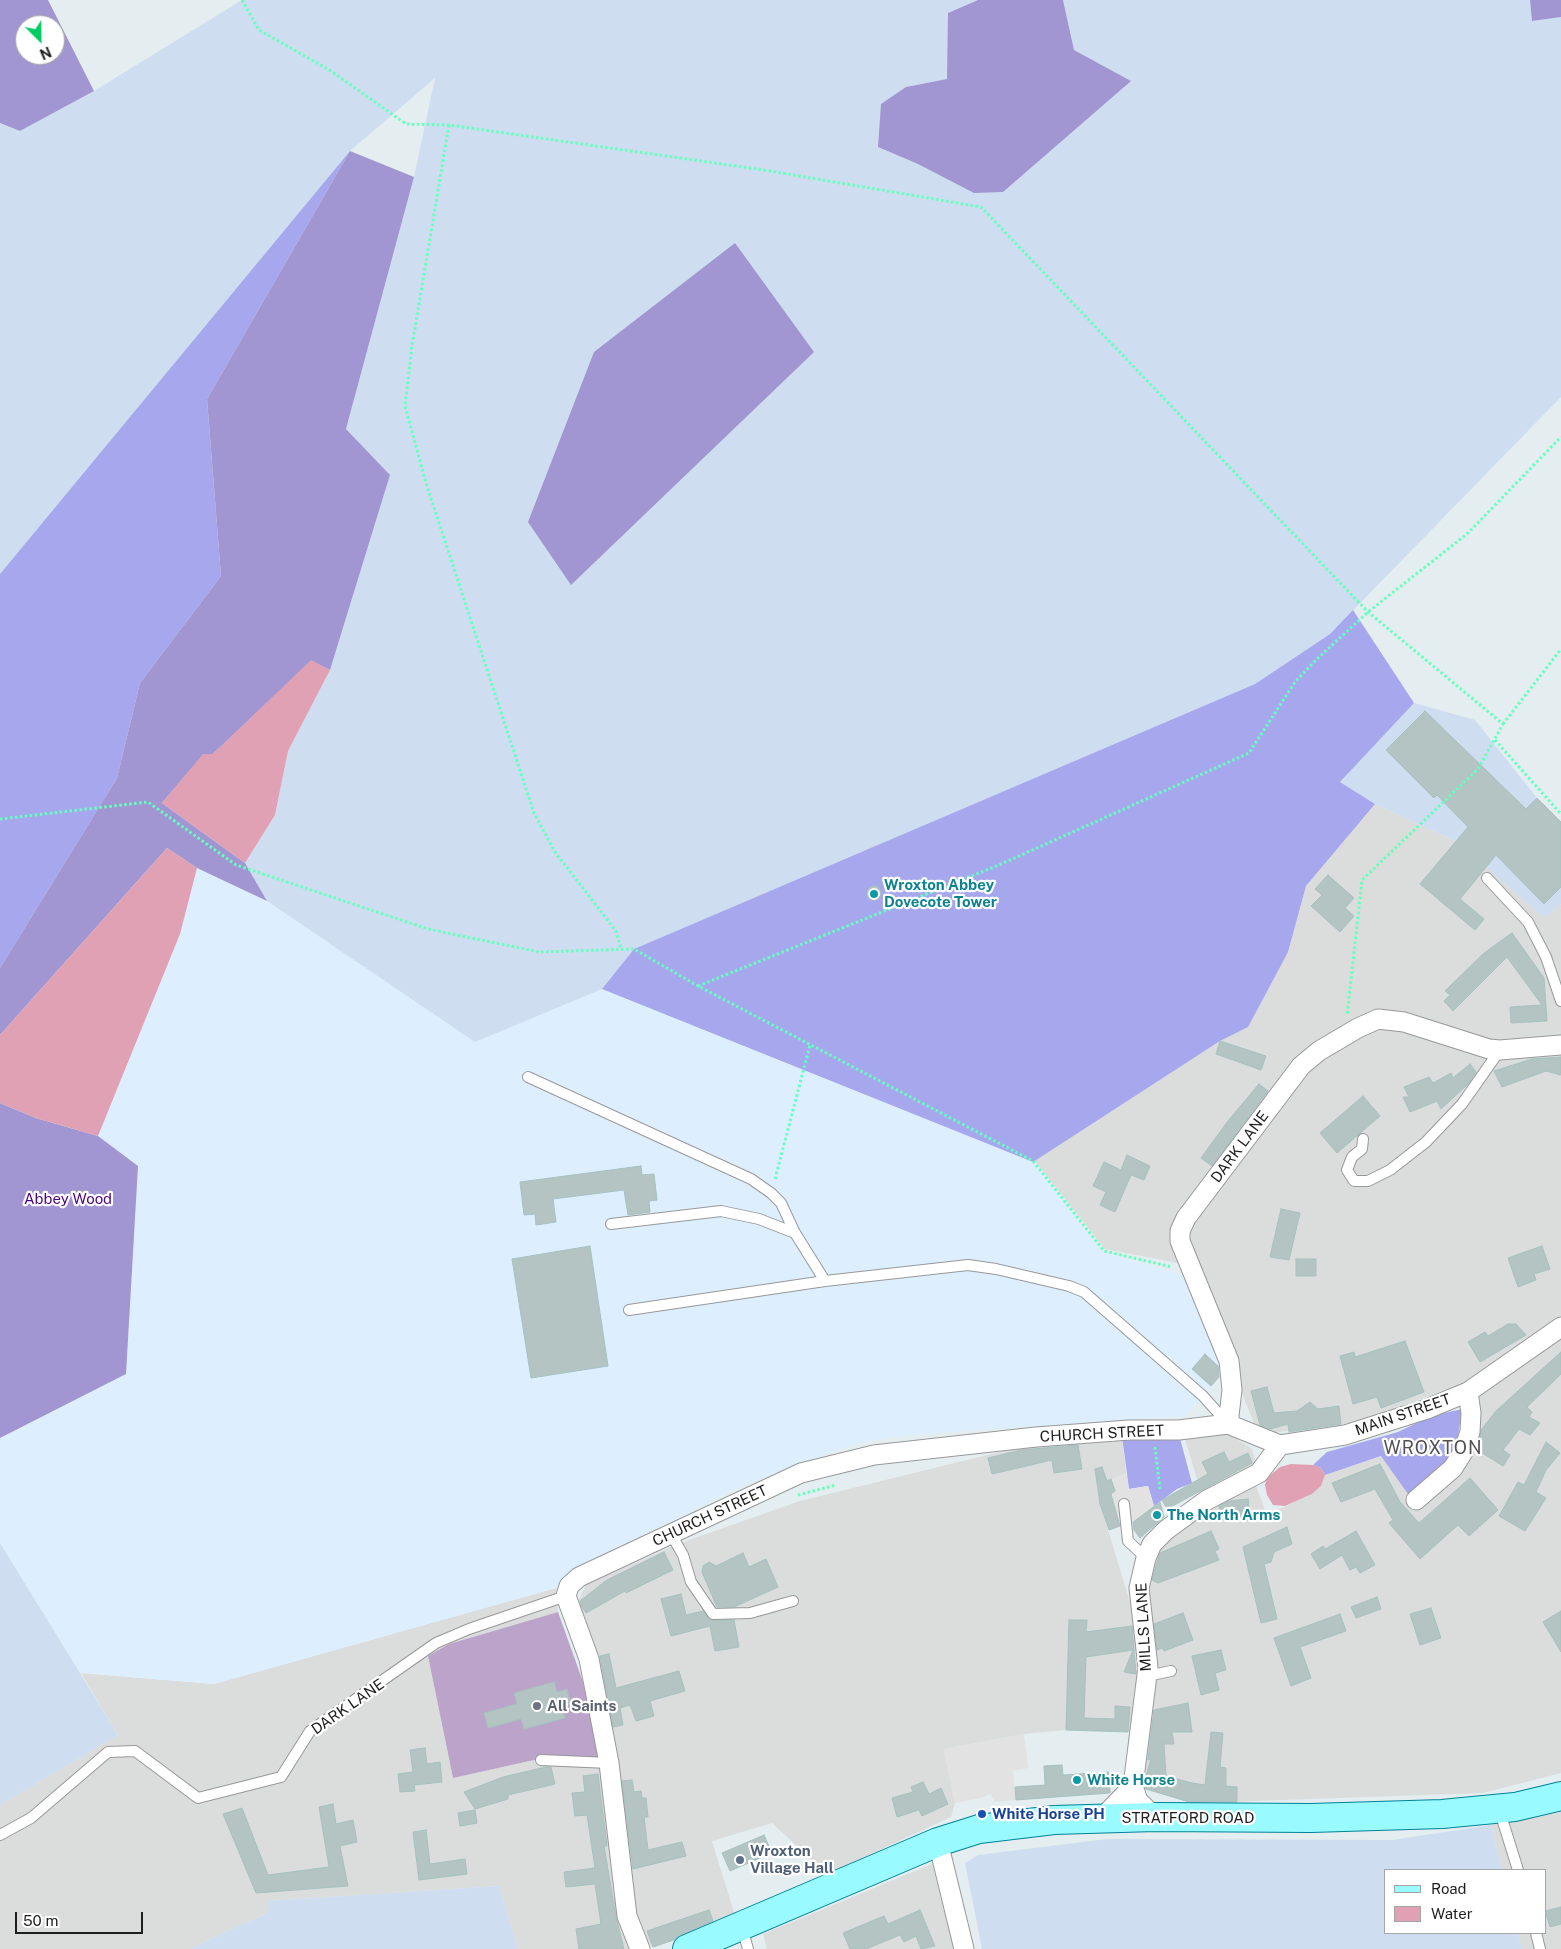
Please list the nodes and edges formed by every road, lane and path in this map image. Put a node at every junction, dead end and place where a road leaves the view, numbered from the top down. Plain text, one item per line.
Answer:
1 (242, 0) edge
2 (449, 125) junction
3 (1561, 437) edge
4 (1368, 612) junction
5 (1561, 649) edge
6 (1503, 724) junction
7 (1495, 740) junction
8 (1561, 814) edge
9 (0, 819) edge
10 (1487, 878) dead end
11 (621, 950) junction
12 (698, 986) junction
13 (1561, 1001) edge
14 (1344, 1036) junction
15 (810, 1044) junction
16 (1561, 1045) edge
17 (1495, 1050) junction
18 (528, 1078) dead end
19 (1364, 1139) dead end
20 (771, 1192) junction
21 (611, 1224) dead end
22 (795, 1233) junction
23 (1193, 1272) junction
24 (825, 1281) junction
25 (629, 1310) dead end
26 (1561, 1327) edge
27 (1468, 1392) junction
28 (1228, 1424) junction
29 (1153, 1430) junction
30 (1280, 1445) junction
31 (840, 1483) dead end
32 (1160, 1489) dead end
33 (794, 1496) dead end
34 (1416, 1500) dead end
35 (1124, 1504) dead end
36 (672, 1534) junction
37 (1146, 1558) junction
38 (566, 1596) junction
39 (793, 1601) dead end
40 (1171, 1671) dead end
41 (1147, 1676) junction
42 (541, 1760) dead end
43 (609, 1763) junction
44 (1133, 1786) junction
45 (1561, 1796) edge
46 (1499, 1808) junction
47 (1155, 1817) junction
48 (1102, 1818) junction
49 (0, 1835) edge
50 (938, 1842) junction
51 (1518, 1869) edge
52 (1536, 1934) edge
53 (745, 1937) edge
54 (640, 1949) edge
55 (687, 1949) edge
56 (964, 1949) edge
57 (1540, 1949) edge

1 - 2 path
2 - 4 path
2 - 11 path
3 - 4 path
4 - 6 path
4 - 12 path
5 - 6 path
6 - 7 path
7 - 8 path
7 - 14 path
9 - 11 path
10 - 13 lane
11 - 12 path
12 - 15 path
14 - 17 street, DARK LANE
14 - 23 street, DARK LANE
15 - 20 path
15 - 23 path
16 - 17 street
17 - 19 lane
18 - 20 lane
20 - 22 lane
21 - 22 lane
22 - 24 lane
23 - 28 street, DARK LANE
24 - 25 lane
24 - 28 lane
26 - 27 street, MAIN STREET
27 - 30 street, MAIN STREET
27 - 34 street
28 - 29 street, CHURCH STREET
28 - 30 street
29 - 32 path
29 - 36 street, CHURCH STREET
30 - 37 street, MILLS LANE
31 - 33 path
35 - 37 lane
36 - 38 street, CHURCH STREET
36 - 39 lane
37 - 41 street, MILLS LANE
38 - 43 street
38 - 49 lane, DARK LANE
40 - 41 lane
41 - 44 street, MILLS LANE
42 - 43 lane
43 - 54 street
44 - 47 street
44 - 48 street
45 - 46 main road, STRATFORD ROAD
46 - 47 main road, STRATFORD ROAD
46 - 51 lane
47 - 48 main road, STRATFORD ROAD
48 - 50 main road, STRATFORD ROAD
50 - 53 main road, STRATFORD ROAD
50 - 56 street
52 - 57 lane
53 - 55 main road, STRATFORD ROAD

